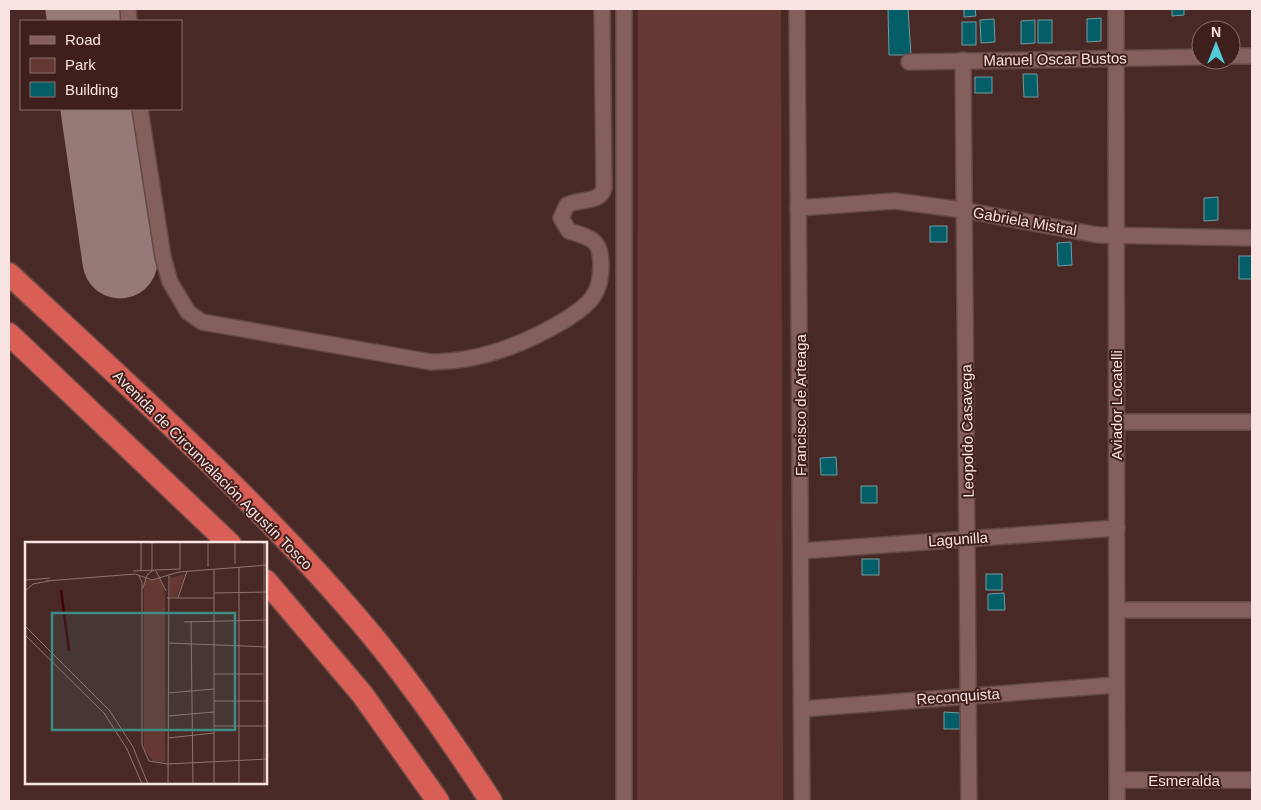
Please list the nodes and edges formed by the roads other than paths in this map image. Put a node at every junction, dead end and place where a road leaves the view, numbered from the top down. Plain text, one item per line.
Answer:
1 (602, 9) edge
2 (624, 9) edge
3 (797, 9) edge
4 (1116, 9) edge
5 (1191, 57) edge
6 (1116, 58) junction
7 (963, 60) junction
8 (909, 62) dead end
9 (140, 110) edge
10 (798, 208) junction
11 (963, 210) junction
12 (1116, 236) junction
13 (1252, 238) edge
14 (9, 274) edge
15 (9, 334) edge
16 (1116, 422) junction
17 (1252, 422) edge
18 (1116, 528) junction
19 (968, 538) junction
20 (228, 542) edge
21 (800, 551) junction
22 (268, 583) edge
23 (1116, 610) junction
24 (1252, 610) edge
25 (1115, 686) junction
26 (968, 695) junction
27 (802, 709) junction
28 (1117, 780) junction
29 (1252, 780) edge
30 (438, 801) edge
31 (491, 801) edge
32 (624, 801) edge
33 (802, 801) edge
34 (969, 801) edge
35 (1117, 801) edge

1 - 9 street
2 - 32 street
3 - 10 street, Francisco de Arteaga
4 - 6 street, Aviador Locatelli
5 - 6 street, Manuel Oscar Bustos
6 - 7 street, Manuel Oscar Bustos
6 - 12 street, Aviador Locatelli
7 - 8 street, Manuel Oscar Bustos
7 - 11 street, Leopoldo Casavega
10 - 11 street, Gabriela Mistral
10 - 21 street, Francisco de Arteaga
11 - 12 street, Gabriela Mistral
11 - 19 street, Leopoldo Casavega
12 - 13 street, Gabriela Mistral
12 - 16 street, Aviador Locatelli
14 - 31 highway, Avenida de Circunvalación Agustín Tosco
15 - 20 highway
16 - 17 street
16 - 18 street, Aviador Locatelli
18 - 19 street, Lagunilla
18 - 23 street, Aviador Locatelli
19 - 21 street, Lagunilla
19 - 26 street, Leopoldo Casavega
21 - 27 street, Francisco de Arteaga
22 - 30 highway
23 - 24 street
23 - 25 street, Aviador Locatelli
25 - 26 street, Reconquista
25 - 28 street, Aviador Locatelli
26 - 27 street, Reconquista
26 - 34 street, Leopoldo Casavega
27 - 33 street, Francisco de Arteaga
28 - 29 street, Esmeralda
28 - 35 street, Aviador Locatelli

